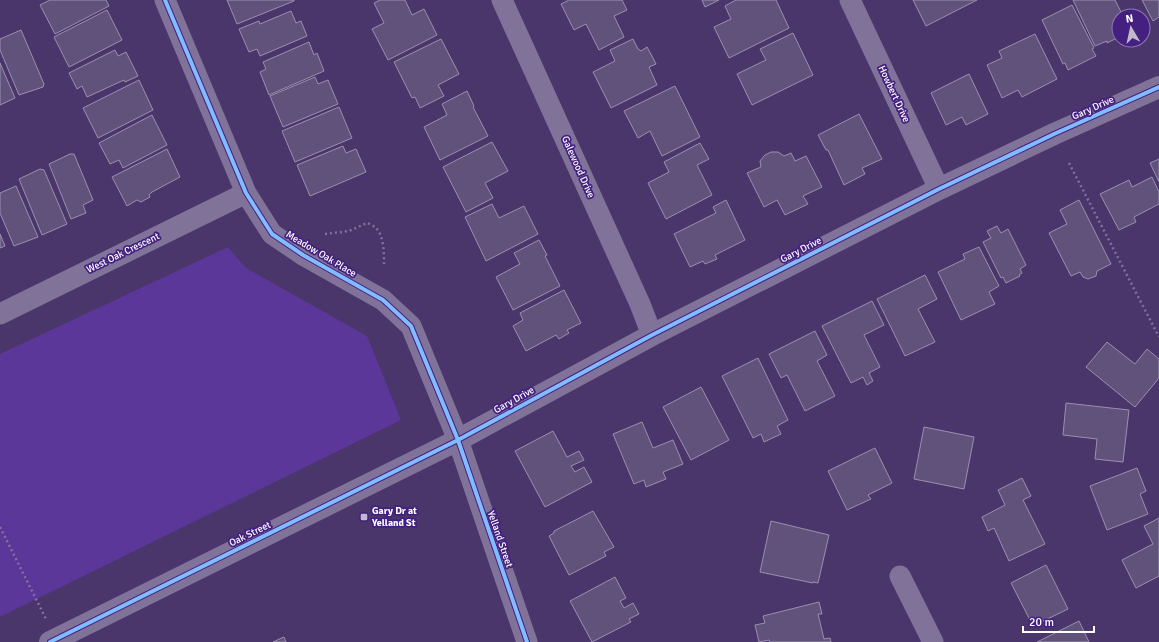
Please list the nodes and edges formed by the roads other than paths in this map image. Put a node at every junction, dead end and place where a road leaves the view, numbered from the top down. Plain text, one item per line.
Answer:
1 (165, 0) edge
2 (502, 0) edge
3 (850, 0) edge
4 (1159, 87) edge
5 (939, 189) junction
6 (246, 193) junction
7 (0, 314) edge
8 (652, 335) junction
9 (458, 440) junction
10 (900, 576) dead end
11 (54, 640) edge
12 (527, 642) edge
13 (933, 642) edge

1 - 6 street, Meadow Oak Place
2 - 8 street, Galewood Drive
3 - 5 street, Howbert Drive
4 - 5 street, Gary Drive
5 - 8 street, Gary Drive
6 - 7 street, West Oak Crescent
6 - 9 street, Meadow Oak Place
8 - 9 street, Gary Drive
9 - 11 street, Oak Street
9 - 12 street, Yelland Street
10 - 13 street

